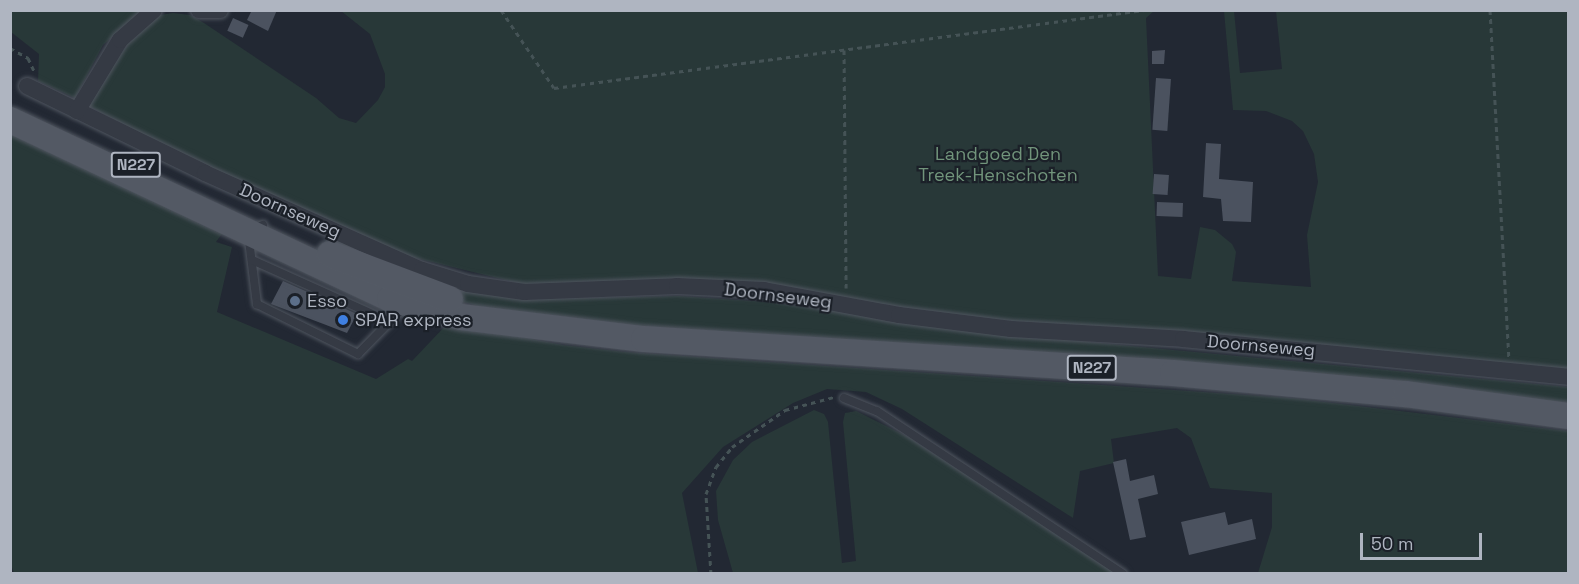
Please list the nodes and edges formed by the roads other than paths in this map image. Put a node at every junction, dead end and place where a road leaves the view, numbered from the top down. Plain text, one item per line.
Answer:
1 (154, 10) edge
2 (199, 10) edge
3 (220, 10) edge
4 (19, 94) edge
5 (77, 111) junction
6 (10, 120) edge
7 (256, 228) junction
8 (252, 260) junction
9 (406, 292) junction
10 (390, 322) junction
11 (1569, 377) edge
12 (844, 398) road end
13 (1569, 416) edge
14 (1123, 573) edge

1 - 5 street
2 - 3 street
4 - 5 street, Doornseweg
4 - 7 main road, Doornseweg / N227
5 - 11 street, Doornseweg
6 - 7 main road, Doornseweg / N227
7 - 8 lane, Doornseweg
7 - 9 main road, Doornseweg / N227
8 - 10 lane
8 - 10 lane, Doornseweg
9 - 10 lane, Doornseweg
9 - 13 main road, Doornseweg / N227
12 - 14 lane

